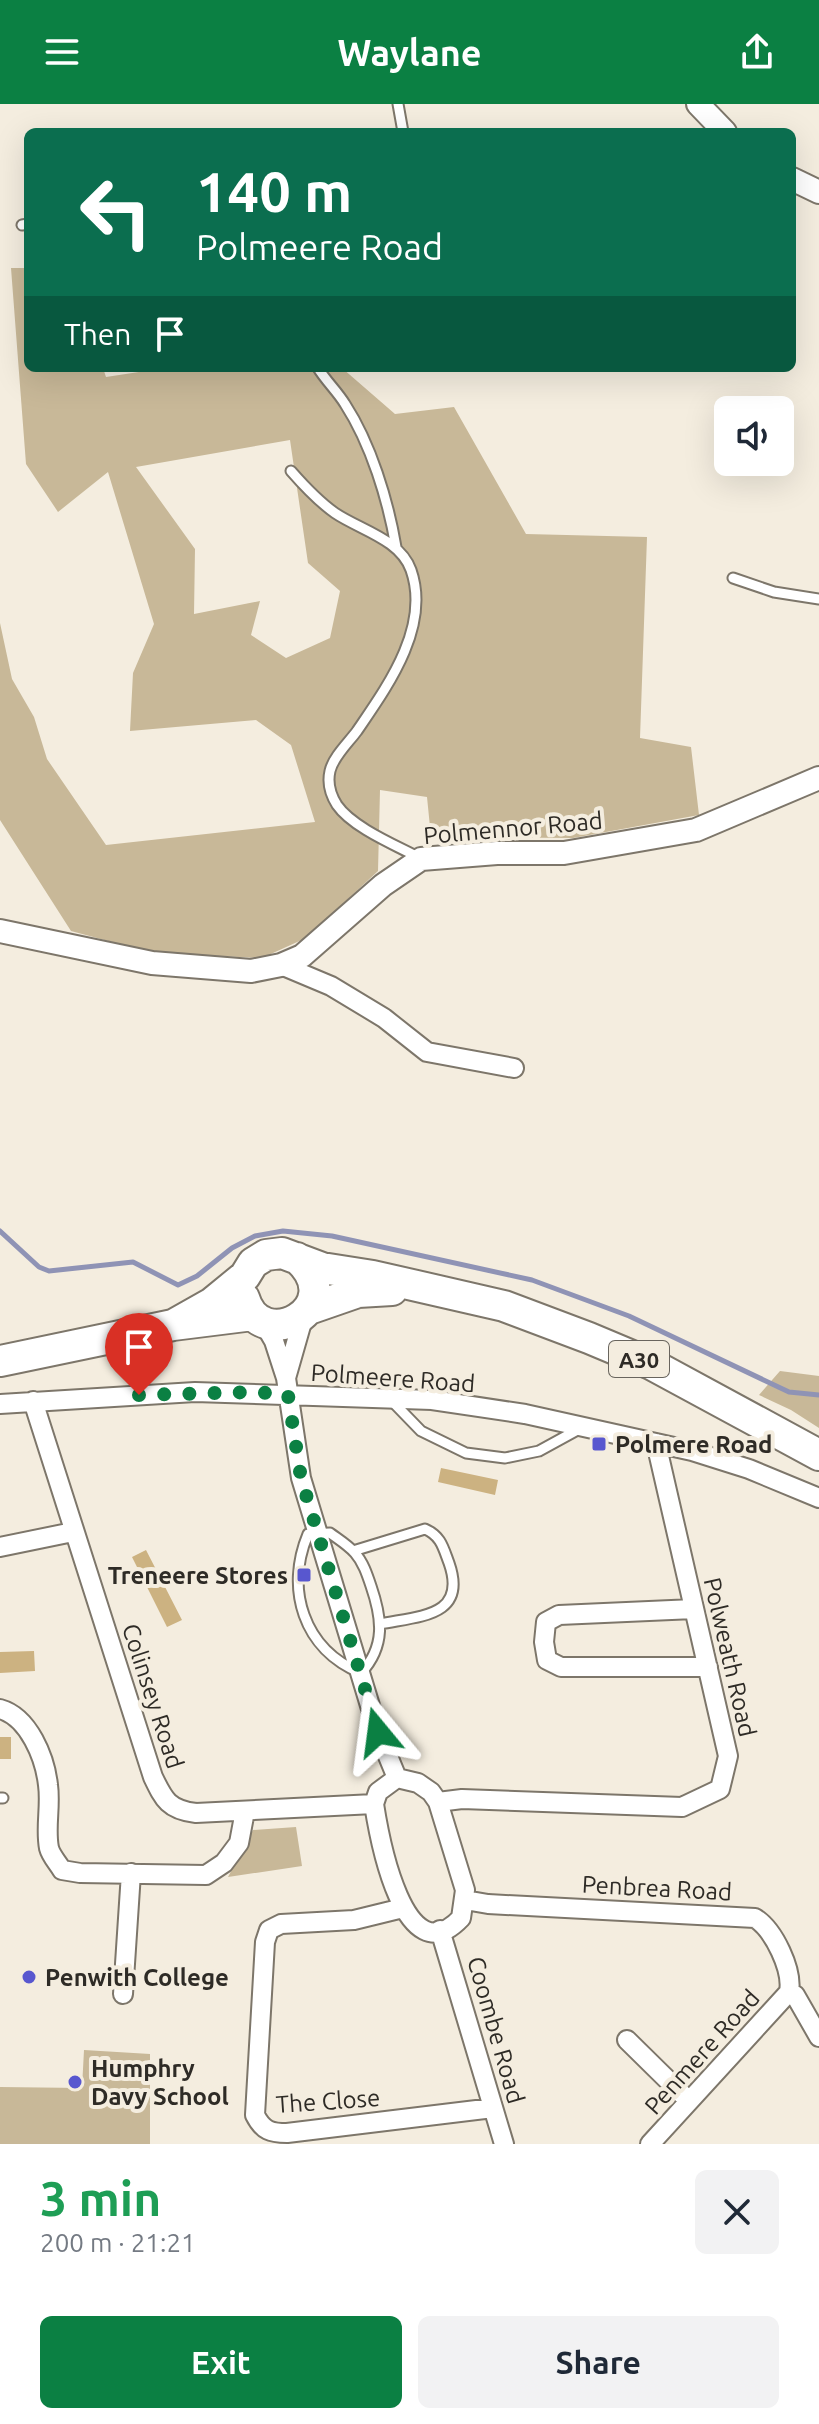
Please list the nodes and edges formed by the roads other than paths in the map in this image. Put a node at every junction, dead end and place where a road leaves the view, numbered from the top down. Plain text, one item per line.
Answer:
1 (398, 104) edge
2 (698, 104) edge
3 (402, 128) edge
4 (721, 128) edge
5 (796, 181) edge
6 (819, 192) edge
7 (321, 372) edge
8 (291, 471) dead end
9 (396, 547) junction
10 (733, 578) dead end
11 (819, 599) edge
12 (819, 778) edge
13 (421, 859) junction
14 (0, 931) edge
15 (281, 965) junction
16 (514, 1068) dead end
17 (297, 1258) junction
18 (245, 1276) junction
19 (446, 1292) junction
20 (307, 1312) junction
21 (258, 1318) junction
22 (173, 1325) junction
23 (0, 1361) edge
24 (287, 1386) junction
25 (390, 1399) junction
26 (33, 1401) junction
27 (0, 1404) edge
28 (584, 1427) junction
29 (656, 1443) junction
30 (819, 1455) edge
31 (819, 1498) edge
32 (73, 1532) junction
33 (318, 1533) junction
34 (0, 1547) edge
35 (353, 1551) junction
36 (694, 1609) junction
37 (380, 1624) junction
38 (708, 1667) junction
39 (361, 1673) junction
40 (0, 1709) edge
41 (397, 1778) junction
42 (438, 1802) junction
43 (374, 1804) junction
44 (245, 1811) junction
45 (131, 1873) junction
46 (465, 1900) junction
47 (403, 1908) junction
48 (440, 1930) junction
49 (789, 1992) junction
50 (123, 1994) dead end
51 (819, 2037) edge
52 (627, 2040) dead end
53 (689, 2101) junction
54 (493, 2108) junction
55 (504, 2144) edge
56 (650, 2144) edge

1 - 3 lane
2 - 4 street
5 - 6 street
7 - 9 lane
8 - 9 lane
9 - 13 lane
10 - 11 lane
12 - 13 street, Polmennor Road
13 - 15 street, Polmennor Road
14 - 15 street, Polmennor Road
15 - 16 street
17 - 18 highway, A30
17 - 19 highway, A30
17 - 20 highway
18 - 21 highway
18 - 22 highway, A30
19 - 20 highway, A30
19 - 30 highway, A30
20 - 21 highway, A30
20 - 24 street
21 - 22 highway, A30
21 - 24 street
22 - 23 highway, A30
24 - 25 street, Polmeere Road
24 - 26 street, Polmeere Road
24 - 33 street
25 - 28 street, Polmeere Road
25 - 28 lane
26 - 27 street, Polmeere Road
26 - 32 street, Colinsey Road
28 - 29 street, Polmeere Road
29 - 31 street, Polmeere Road
29 - 36 street, Polweath Road
32 - 34 street
32 - 44 street, Colinsey Road
33 - 35 lane
33 - 39 street
33 - 39 lane
35 - 37 lane
35 - 37 lane
36 - 38 street, Polweath Road
36 - 38 street
37 - 39 lane
38 - 42 street, Polweath Road
39 - 41 street
40 - 45 street
41 - 42 street
41 - 43 street
42 - 46 street
43 - 44 street, Colinsey Road
43 - 47 street
44 - 45 street
45 - 50 street
46 - 48 street
46 - 49 street, Penbrea Road
47 - 48 street
47 - 54 street, The Close
48 - 54 street, Coombe Road
49 - 51 street, Penbrea Road
49 - 53 street, Penmere Road
52 - 53 street
53 - 56 street, Penmere Road
54 - 55 street, Coombe Road

